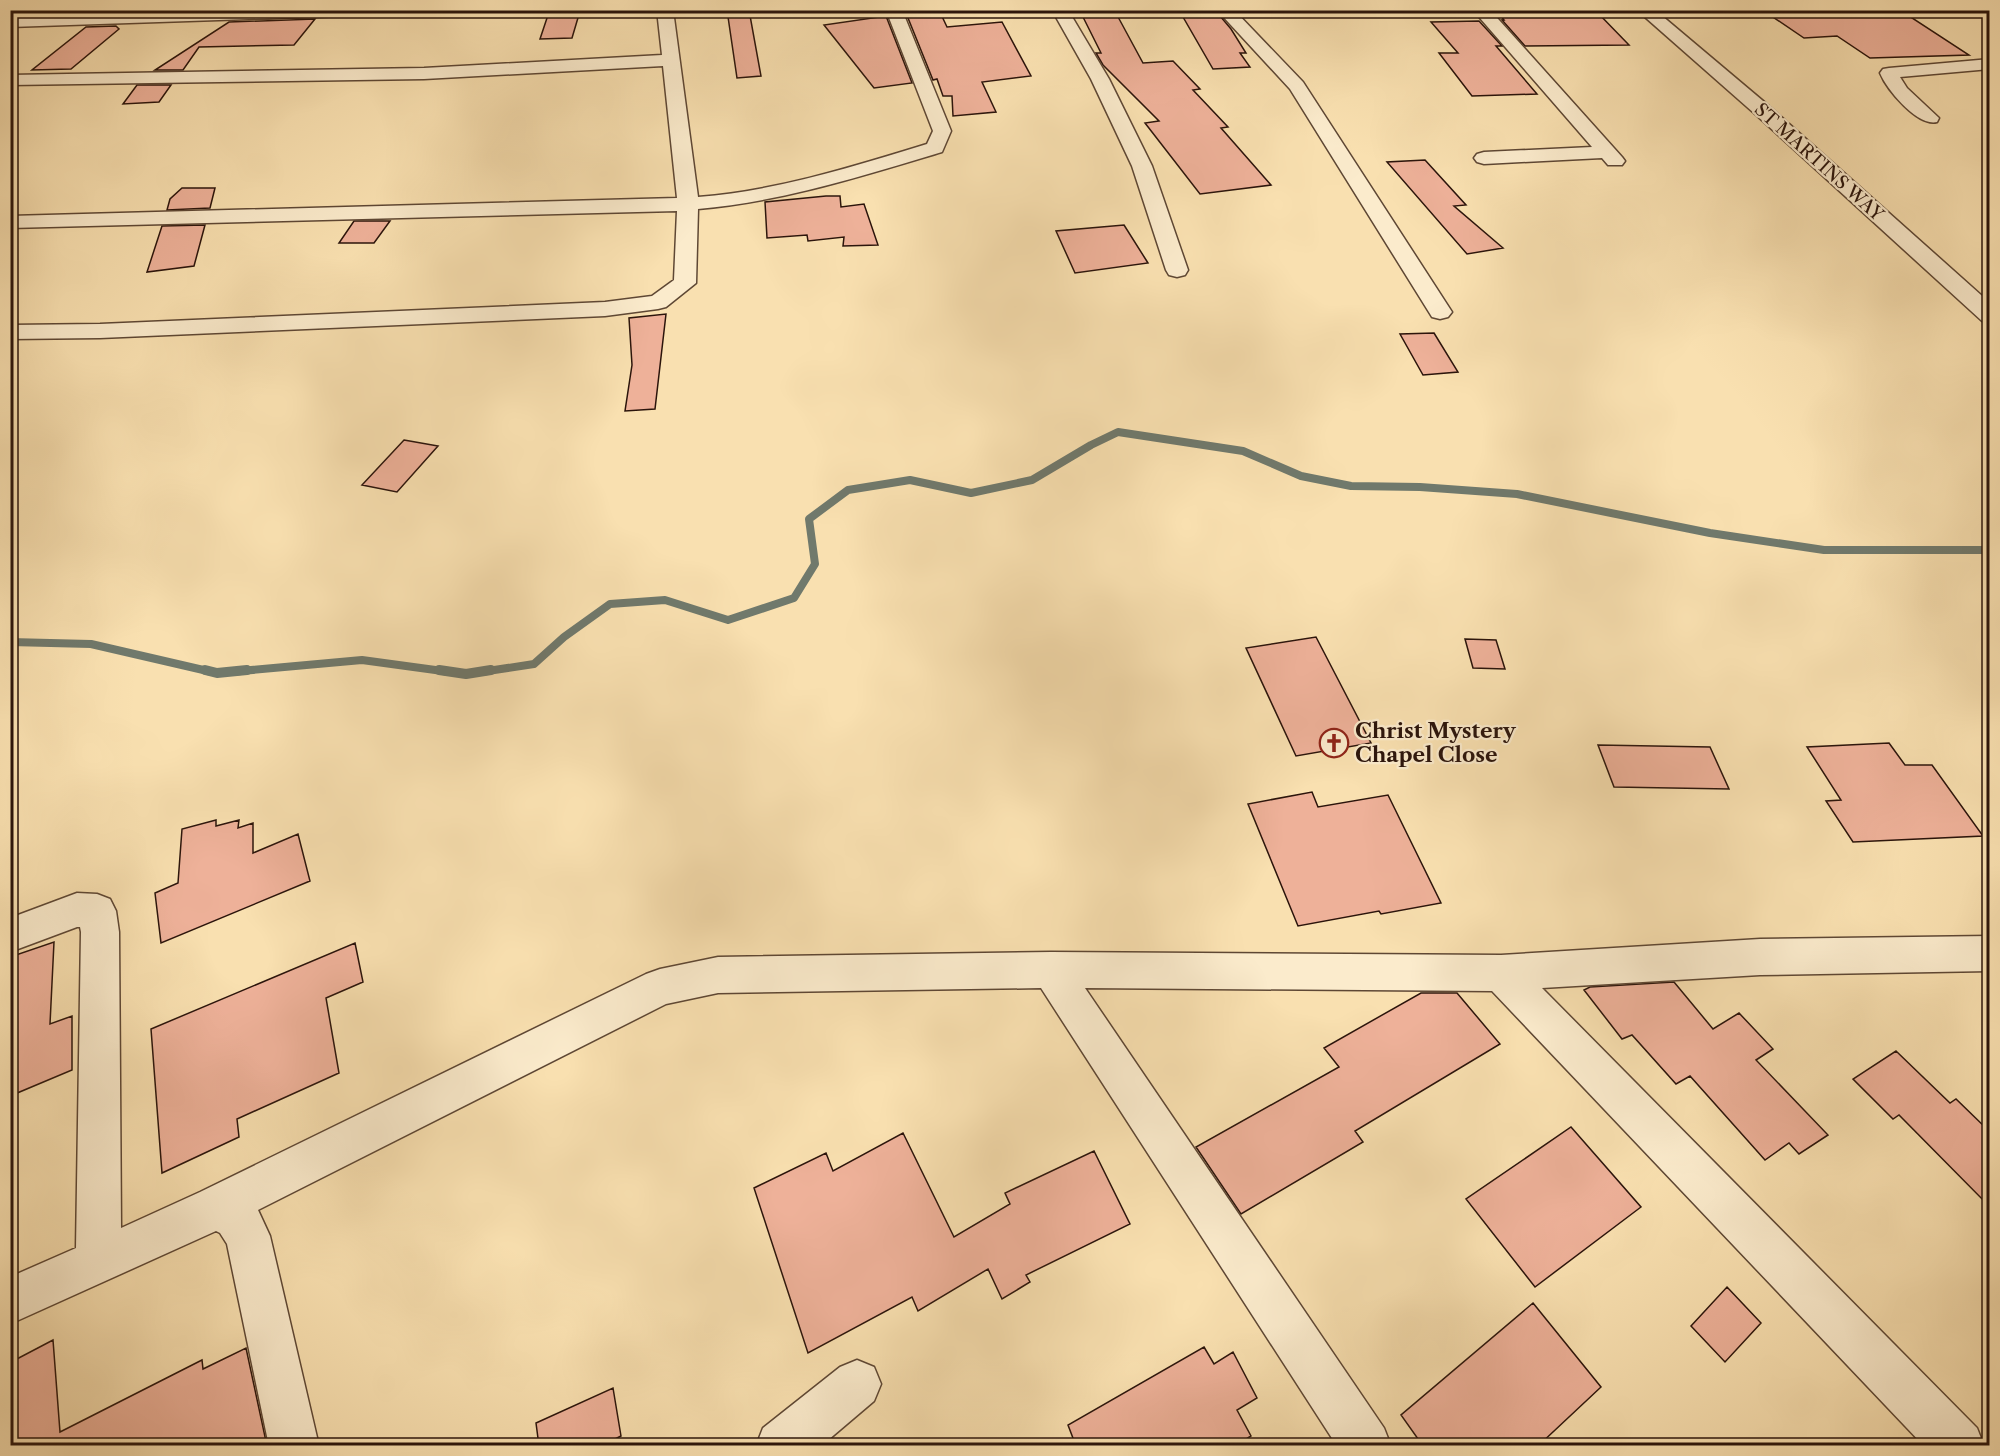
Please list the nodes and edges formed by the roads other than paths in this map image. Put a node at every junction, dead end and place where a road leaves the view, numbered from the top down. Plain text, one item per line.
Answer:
1 (373, 10) edge
2 (665, 10) edge
3 (894, 10) edge
4 (1060, 10) edge
5 (1225, 10) edge
6 (1481, 10) edge
7 (1645, 10) edge
8 (1983, 10) edge
9 (1989, 14) edge
10 (10, 22) edge
11 (671, 60) junction
12 (1989, 64) edge
13 (10, 80) edge
14 (1930, 118) dead end
15 (1484, 158) dead end
16 (688, 203) junction
17 (10, 222) edge
18 (1177, 270) dead end
19 (1440, 312) dead end
20 (1989, 316) edge
21 (10, 333) edge
22 (10, 934) edge
23 (1989, 953) edge
24 (1051, 970) junction
25 (1501, 973) junction
26 (216, 1208) junction
27 (99, 1259) junction
28 (10, 1301) edge
29 (857, 1384) dead end
30 (294, 1446) edge
31 (781, 1446) edge
32 (1366, 1446) edge
33 (1959, 1446) edge

1 - 10 street
2 - 11 street
3 - 16 street
4 - 18 street
5 - 19 street
6 - 15 street
7 - 20 street, ST MARTINS WAY
8 - 9 street
11 - 13 street
11 - 16 street
12 - 14 street
16 - 17 street
16 - 21 street
22 - 27 street
23 - 25 street
24 - 25 street
24 - 26 street
24 - 32 street
25 - 33 street
26 - 27 street
26 - 30 street
27 - 28 street
29 - 31 street

